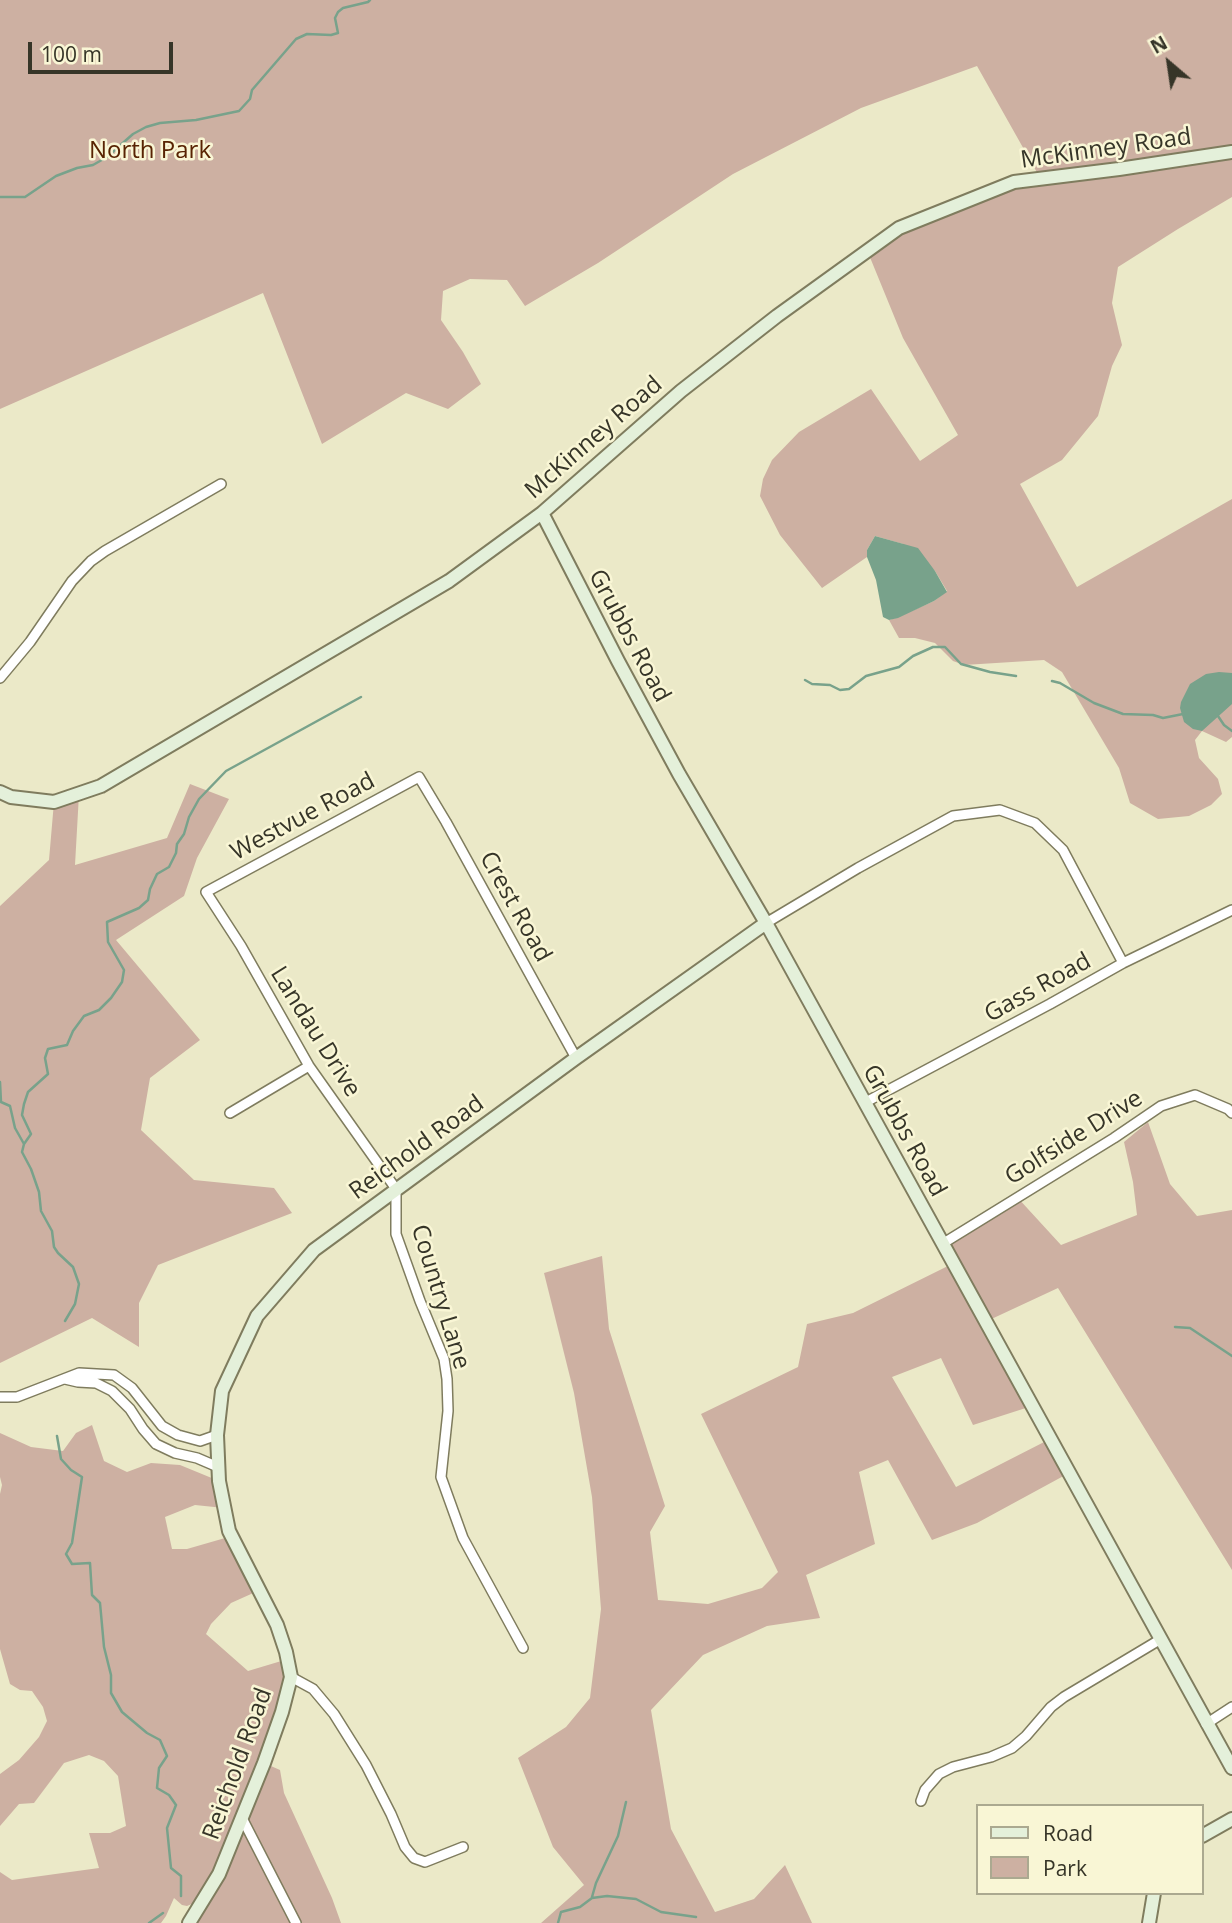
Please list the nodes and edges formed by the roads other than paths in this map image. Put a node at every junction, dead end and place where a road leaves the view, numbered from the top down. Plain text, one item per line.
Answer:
1 (1232, 152) edge
2 (221, 484) dead end
3 (542, 513) junction
4 (0, 678) edge
5 (419, 777) joint
6 (0, 792) edge
7 (206, 892) joint
8 (1232, 909) edge
9 (766, 923) junction
10 (1123, 963) junction
11 (576, 1058) junction
12 (309, 1066) junction
13 (864, 1103) junction
14 (230, 1113) dead end
15 (1232, 1113) edge
16 (396, 1189) junction
17 (942, 1244) junction
18 (65, 1379) junction
19 (0, 1397) edge
20 (217, 1435) junction
21 (218, 1467) junction
22 (1161, 1639) junction
23 (523, 1648) dead end
24 (290, 1677) junction
25 (1232, 1707) edge
26 (1206, 1724) junction
27 (1232, 1768) edge
28 (921, 1801) dead end
29 (242, 1818) junction
30 (1232, 1819) edge
31 (1204, 1835) edge
32 (463, 1847) dead end
33 (1154, 1895) edge
34 (189, 1923) edge
35 (296, 1923) edge
36 (1149, 1923) edge

1 - 3 street, McKinney Road
2 - 4 street
3 - 6 street, McKinney Road
3 - 9 street, Grubbs Road
5 - 7 street, Westvue Road
5 - 11 street, Crest Road
7 - 12 street, Landau Drive
8 - 10 street, Gass Road
9 - 10 street, Reichold Road
9 - 11 street, Reichold Road
9 - 13 street, Grubbs Road
10 - 13 street, Gass Road
11 - 16 street, Reichold Road
12 - 14 street
12 - 16 street, Landau Drive
13 - 17 street, Grubbs Road
15 - 17 street, Golfside Drive
16 - 20 street, Reichold Road
16 - 23 street, Country Lane
17 - 22 street, Grubbs Road
18 - 19 street
18 - 20 street
18 - 21 street
20 - 21 street, Reichold Road
21 - 24 street, Reichold Road
22 - 26 street, Grubbs Road
22 - 28 street
24 - 29 street, Reichold Road
24 - 32 street
25 - 26 street
26 - 27 street, Grubbs Road
29 - 34 street, Reichold Road
29 - 35 street
30 - 31 street
33 - 36 street

